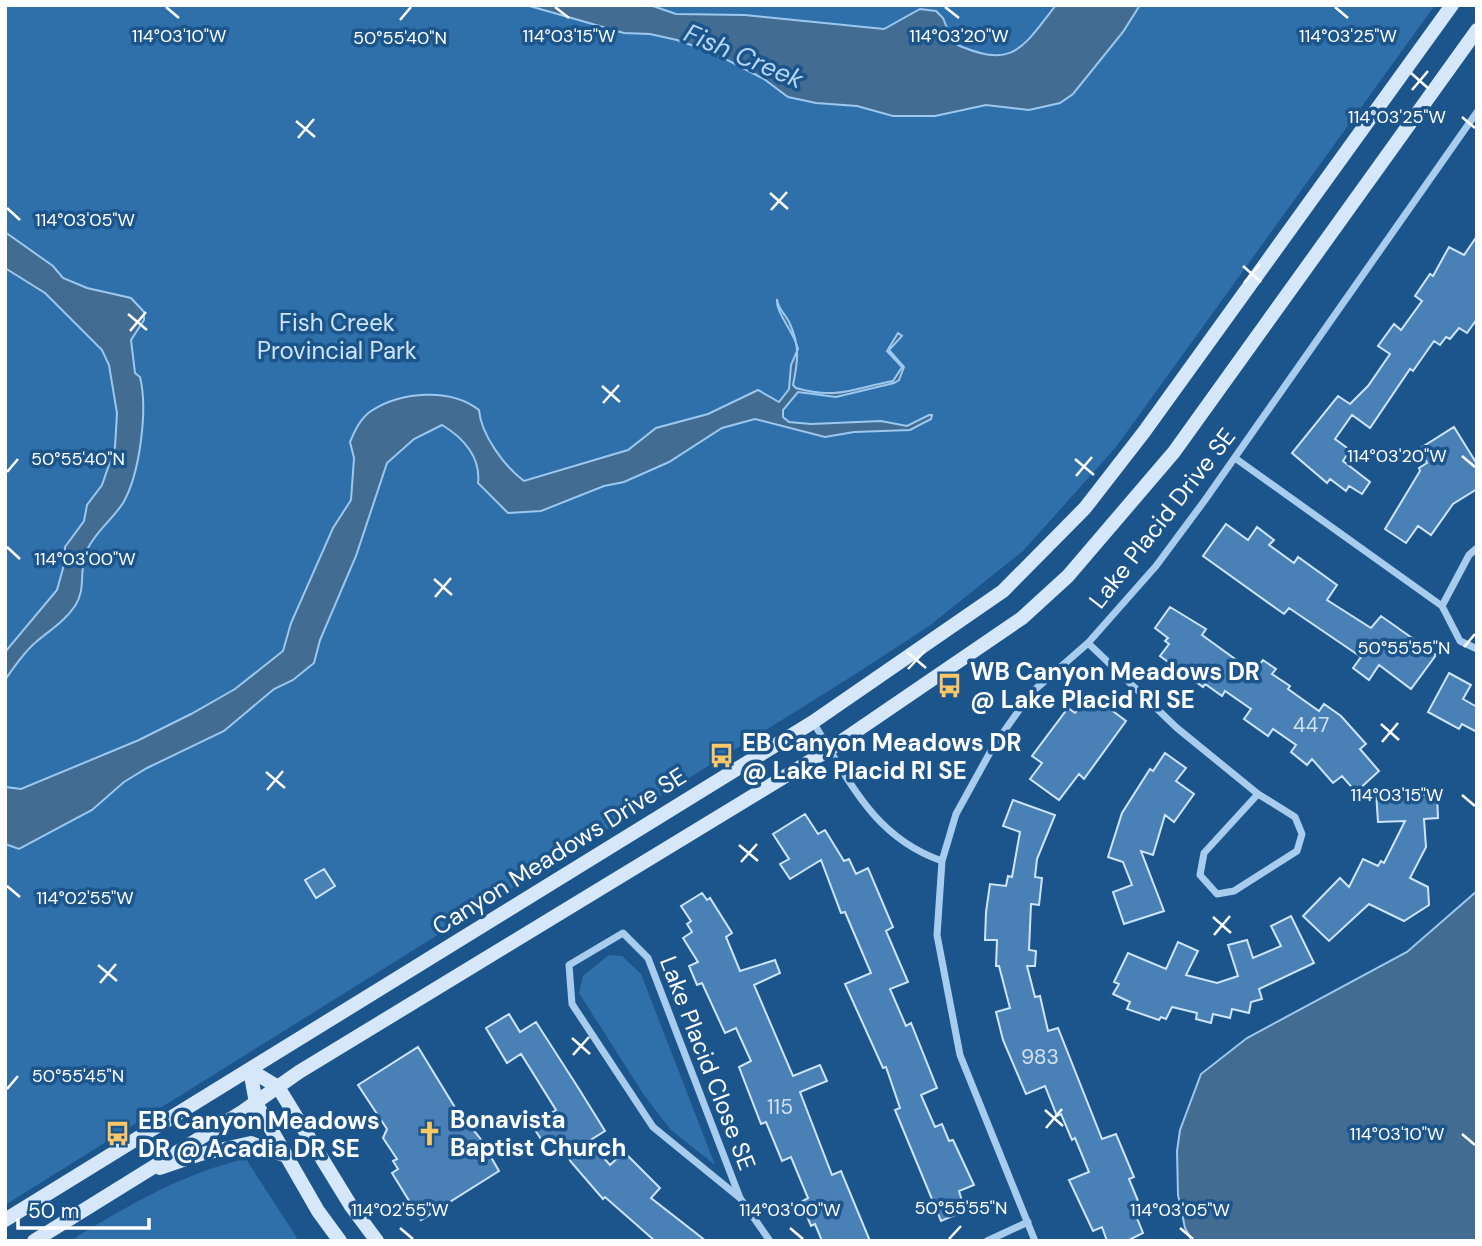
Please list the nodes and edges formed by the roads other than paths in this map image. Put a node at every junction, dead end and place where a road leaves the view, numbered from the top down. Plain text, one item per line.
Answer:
1 (1452, 5) edge
2 (1477, 30) edge
3 (1477, 112) edge
4 (1235, 458) junction
5 (1477, 548) edge
6 (1442, 606) junction
7 (1088, 643) junction
8 (1477, 649) edge
9 (813, 722) junction
10 (830, 749) junction
11 (1258, 794) junction
12 (942, 861) junction
13 (250, 1070) junction
14 (278, 1087) junction
15 (256, 1103) junction
16 (286, 1156) junction
17 (132, 1178) junction
18 (740, 1198) junction
19 (5, 1220) edge
20 (1028, 1222) junction
21 (34, 1241) edge
22 (340, 1241) edge
23 (377, 1241) edge
24 (770, 1241) edge
25 (987, 1241) edge
26 (1035, 1241) edge

1 - 9 main road, Canyon Meadows Drive SE
2 - 10 main road
3 - 4 street, Lake Placid Drive SE
4 - 6 street
4 - 7 street, Lake Placid Drive SE
5 - 6 street
6 - 8 street
7 - 11 street
7 - 12 street, Lake Placid Drive SE
9 - 10 street
9 - 13 main road, Canyon Meadows Drive SE
10 - 12 street
10 - 14 main road
11 - 11 street
12 - 20 street, Lake Placid Drive SE
13 - 14 main road
13 - 15 main road
13 - 19 main road, Canyon Meadows Drive SE
14 - 15 main road
14 - 23 main road
15 - 16 main road
15 - 17 main road
16 - 17 main road
16 - 22 main road
17 - 21 main road
18 - 18 street, Lake Placid Close SE
18 - 24 street, Lake Placid Close SE
20 - 25 street
20 - 26 street, Lake Placid Drive SE

